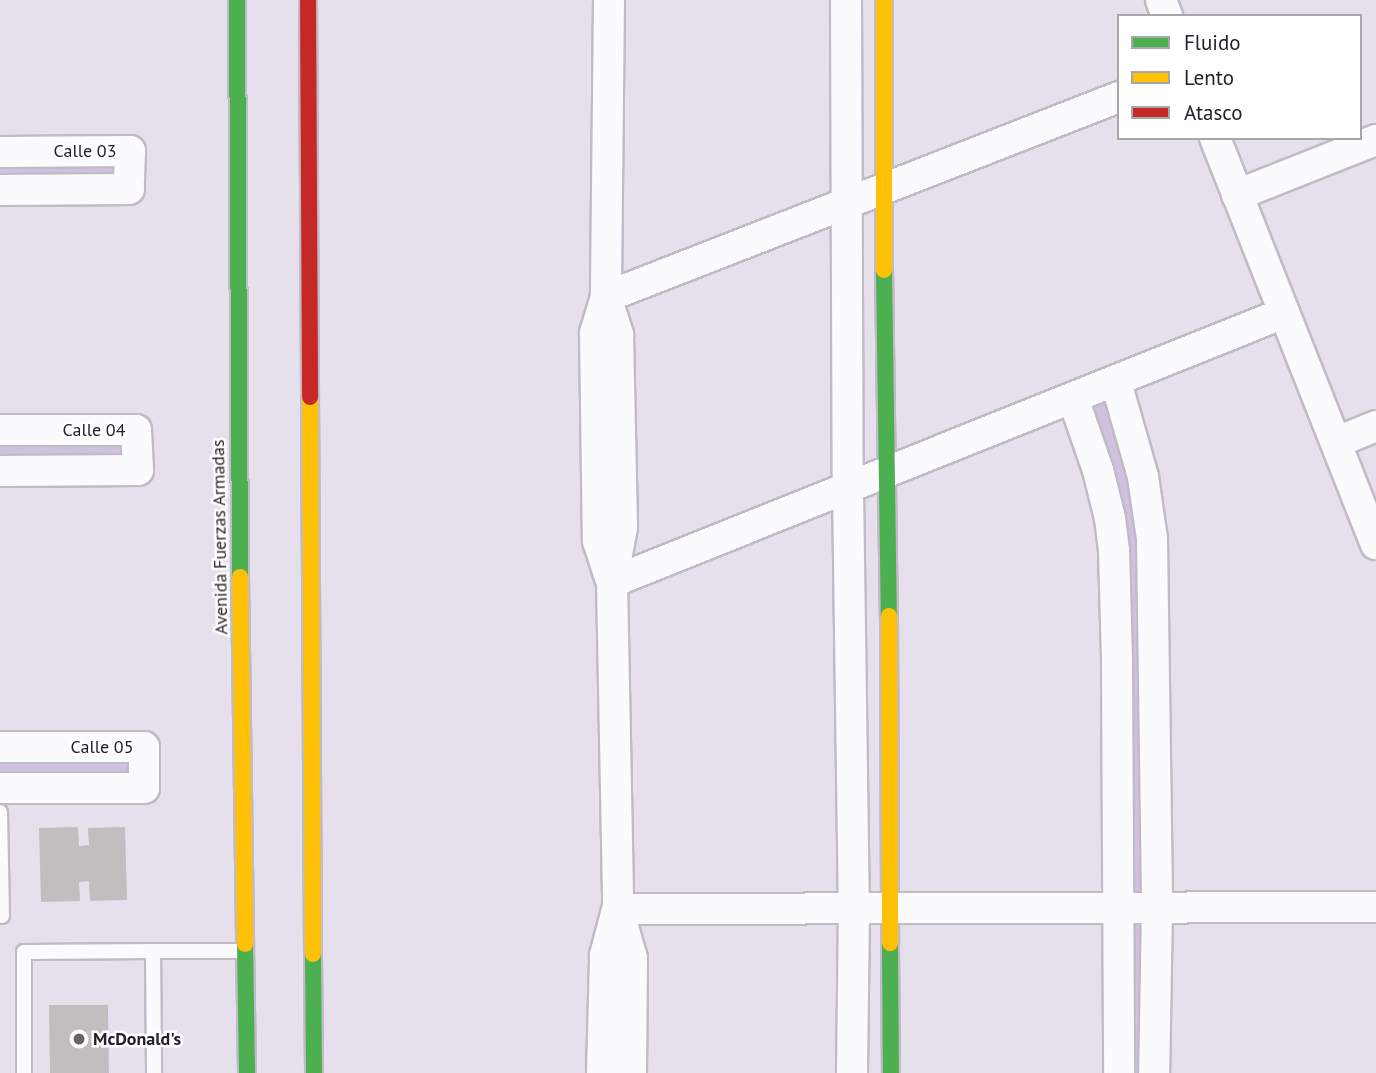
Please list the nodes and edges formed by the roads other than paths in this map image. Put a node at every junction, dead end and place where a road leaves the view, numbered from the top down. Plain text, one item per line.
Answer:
1 (237, 0) edge
2 (308, 0) edge
3 (609, 0) edge
4 (846, 0) edge
5 (884, 0) edge
6 (1117, 98) edge
7 (1216, 140) edge
8 (1376, 140) edge
9 (0, 152) edge
10 (882, 189) junction
11 (0, 190) edge
12 (1237, 195) junction
13 (846, 203) junction
14 (606, 297) junction
15 (1284, 313) junction
16 (1116, 382) junction
17 (1073, 398) junction
18 (1376, 426) edge
19 (0, 430) edge
20 (1337, 442) junction
21 (0, 471) edge
22 (888, 472) junction
23 (848, 488) junction
24 (1376, 544) edge
25 (612, 582) junction
26 (1116, 604) junction
27 (1153, 604) junction
28 (0, 747) edge
29 (0, 788) edge
30 (0, 812) edge
31 (1376, 907) edge
32 (618, 909) junction
33 (854, 909) junction
34 (891, 909) junction
35 (1118, 909) junction
36 (1157, 909) junction
37 (2, 916) edge
38 (153, 951) junction
39 (245, 951) junction
40 (24, 1073) edge
41 (153, 1073) edge
42 (247, 1073) edge
43 (314, 1073) edge
44 (602, 1073) edge
45 (631, 1073) edge
46 (852, 1073) edge
47 (891, 1073) edge
48 (1119, 1073) edge
49 (1154, 1073) edge

1 - 39 street, Avenida Fuerzas Armadas
2 - 43 street
3 - 14 street
4 - 13 street
5 - 10 street
6 - 10 street
7 - 12 street
8 - 12 street
9 - 11 street, Calle 03
10 - 13 street
10 - 22 street
12 - 15 street
13 - 14 street
13 - 23 street
14 - 25 street
15 - 16 street
15 - 20 street
16 - 17 street
16 - 27 street
17 - 22 street
17 - 26 street
18 - 20 street
19 - 21 street, Calle 04
20 - 24 street
22 - 23 street
22 - 34 street
23 - 25 street
23 - 33 street
25 - 32 street
26 - 27 street
26 - 35 street
27 - 36 street
28 - 29 street, Calle 05
30 - 37 lane
31 - 36 street
32 - 33 street
32 - 44 street
32 - 45 street
33 - 34 street
33 - 46 street
34 - 35 street
34 - 47 street
35 - 36 street
35 - 48 street
36 - 49 street
38 - 39 lane
38 - 40 lane
38 - 41 lane
39 - 42 street, Avenida Fuerzas Armadas

